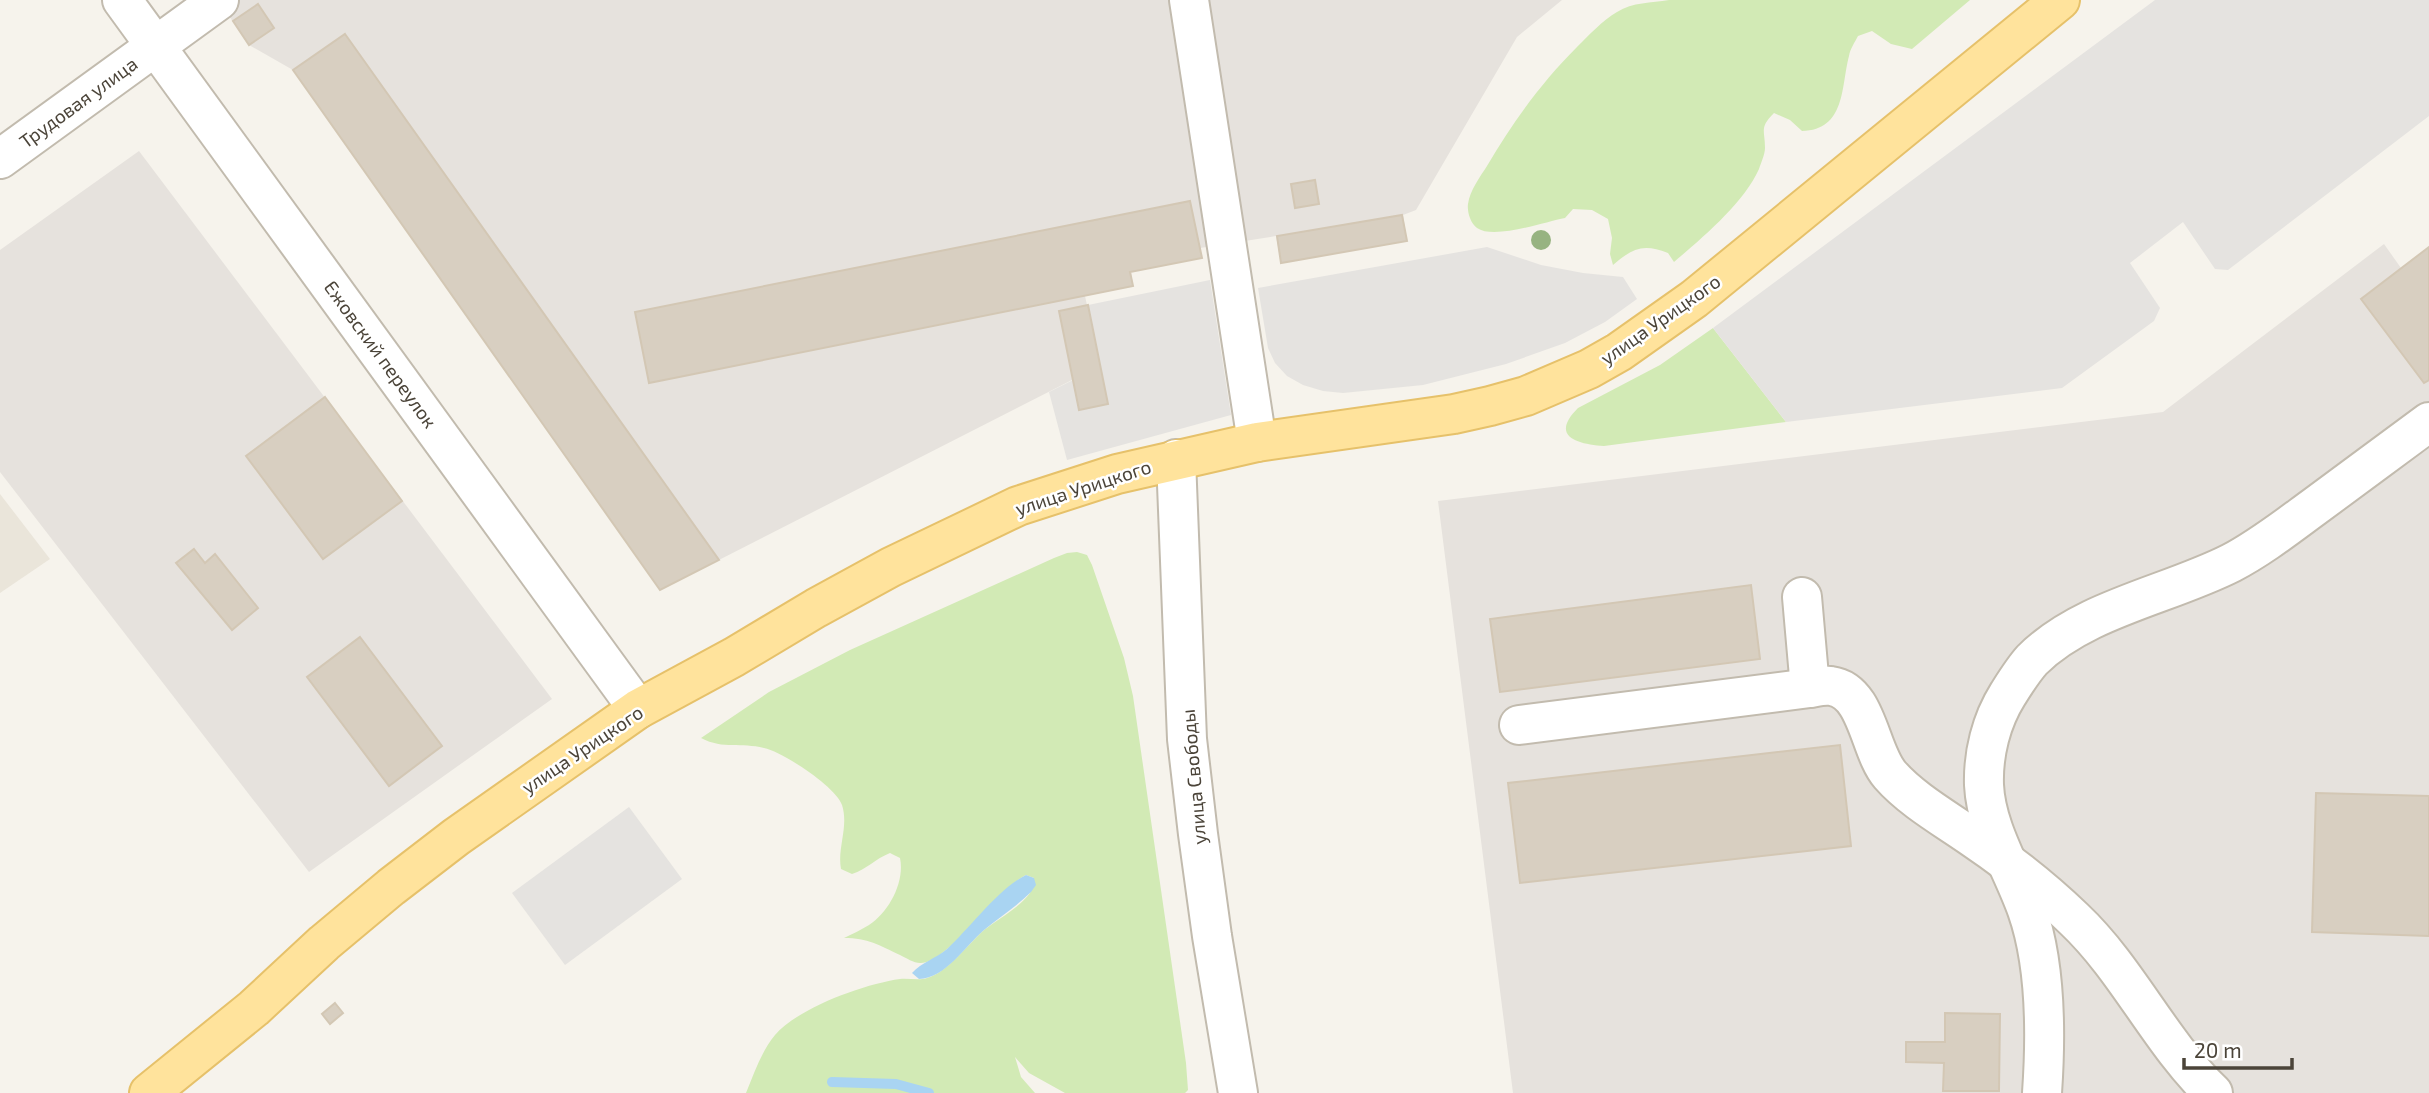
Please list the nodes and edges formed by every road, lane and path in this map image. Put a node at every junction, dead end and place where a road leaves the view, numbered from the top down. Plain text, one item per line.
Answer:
1 (122, 0) edge
2 (219, 0) edge
3 (1189, 0) edge
4 (2060, 0) edge
5 (156, 45) junction
6 (0, 159) edge
7 (2429, 422) edge
8 (1258, 442) junction
9 (1176, 459) junction
10 (1802, 597) dead end
11 (1810, 688) junction
12 (638, 709) junction
13 (1519, 725) dead end
14 (2007, 861) junction
15 (149, 1093) edge
16 (1238, 1093) edge
17 (2042, 1093) edge
18 (2213, 1093) edge

1 - 5 street, Ежовский переулок
2 - 5 street, Трудовая улица
3 - 8 street
4 - 8 main road, улица Урицкого
5 - 6 street, Трудовая улица
5 - 12 street, Ежовский переулок
7 - 14 street
8 - 9 main road, улица Урицкого
9 - 12 main road, улица Урицкого
9 - 16 street, улица Свободы
10 - 11 street
11 - 13 street
11 - 14 street
12 - 15 main road, улица Урицкого
14 - 17 street
14 - 18 street

